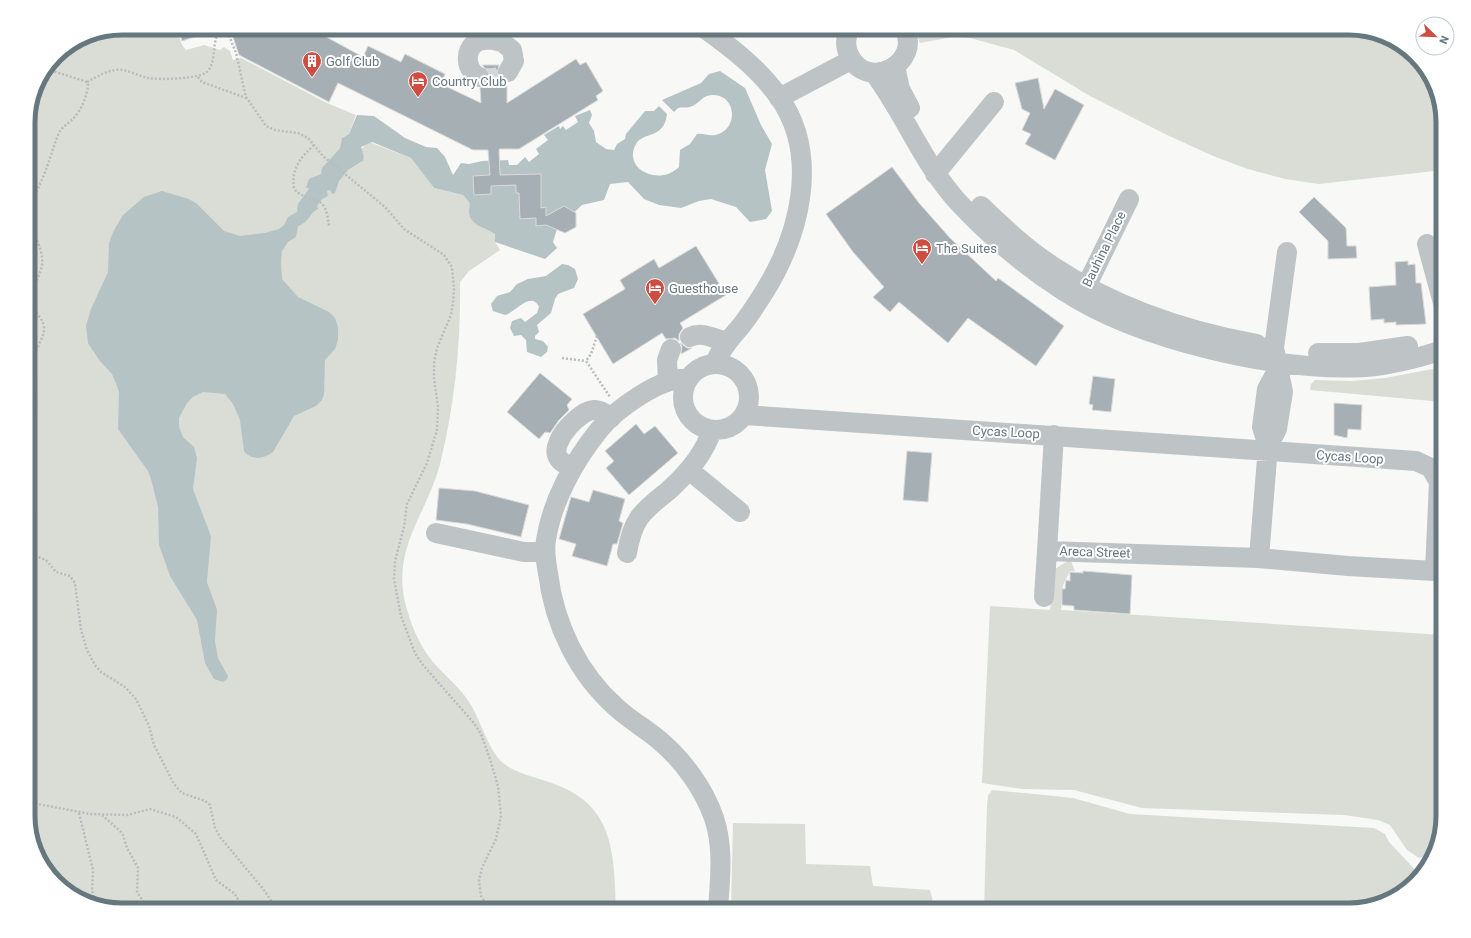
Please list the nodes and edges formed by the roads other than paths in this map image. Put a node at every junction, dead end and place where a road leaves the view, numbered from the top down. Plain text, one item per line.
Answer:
1 (488, 35) edge
2 (492, 35) edge
3 (713, 35) edge
4 (848, 35) edge
5 (906, 35) edge
6 (851, 60) junction
7 (896, 66) junction
8 (508, 72) dead end
9 (874, 73) junction
10 (479, 77) dead end
11 (779, 98) junction
12 (994, 102) dead end
13 (940, 169) junction
14 (1129, 198) dead end
15 (1427, 244) dead end
16 (1287, 252) dead end
17 (1436, 277) edge
18 (1083, 293) junction
19 (690, 337) dead end
20 (1436, 339) edge
21 (727, 342) junction
22 (671, 349) dead end
23 (1436, 352) edge
24 (1277, 359) junction
25 (715, 363) junction
26 (688, 379) junction
27 (668, 381) junction
28 (615, 414) junction
29 (745, 415) junction
30 (712, 430) junction
31 (1054, 435) junction
32 (1267, 449) junction
33 (573, 468) junction
34 (1430, 468) joint
35 (689, 470) junction
36 (1436, 477) edge
37 (740, 512) dead end
38 (436, 533) dead end
39 (1047, 551) junction
40 (545, 552) junction
41 (627, 553) dead end
42 (1259, 558) junction
43 (1436, 571) edge
44 (1044, 597) dead end
45 (718, 903) edge

1 - 10 street
2 - 8 street
3 - 11 street
4 - 6 street
5 - 7 street
6 - 9 street
6 - 11 street
7 - 9 street
7 - 13 street
9 - 13 street
11 - 21 street
12 - 13 street
13 - 18 street
14 - 18 street, Bauhina Place
15 - 17 street
16 - 24 street
18 - 24 street
19 - 21 street
20 - 24 street
21 - 25 street
22 - 27 street
23 - 24 street
24 - 32 street
25 - 26 street
25 - 29 street
26 - 27 street
26 - 30 street
27 - 28 street
28 - 33 street
28 - 33 street
29 - 30 street
29 - 31 street, Cycas Loop
30 - 35 street
31 - 32 street, Cycas Loop
31 - 39 street, Areca Street
32 - 34 street, Cycas Loop
32 - 42 street
33 - 40 street
34 - 36 street, Areca Street
35 - 37 street
35 - 41 street
38 - 40 street
39 - 42 street, Areca Street
39 - 44 street
40 - 45 street
42 - 43 street, Areca Street

